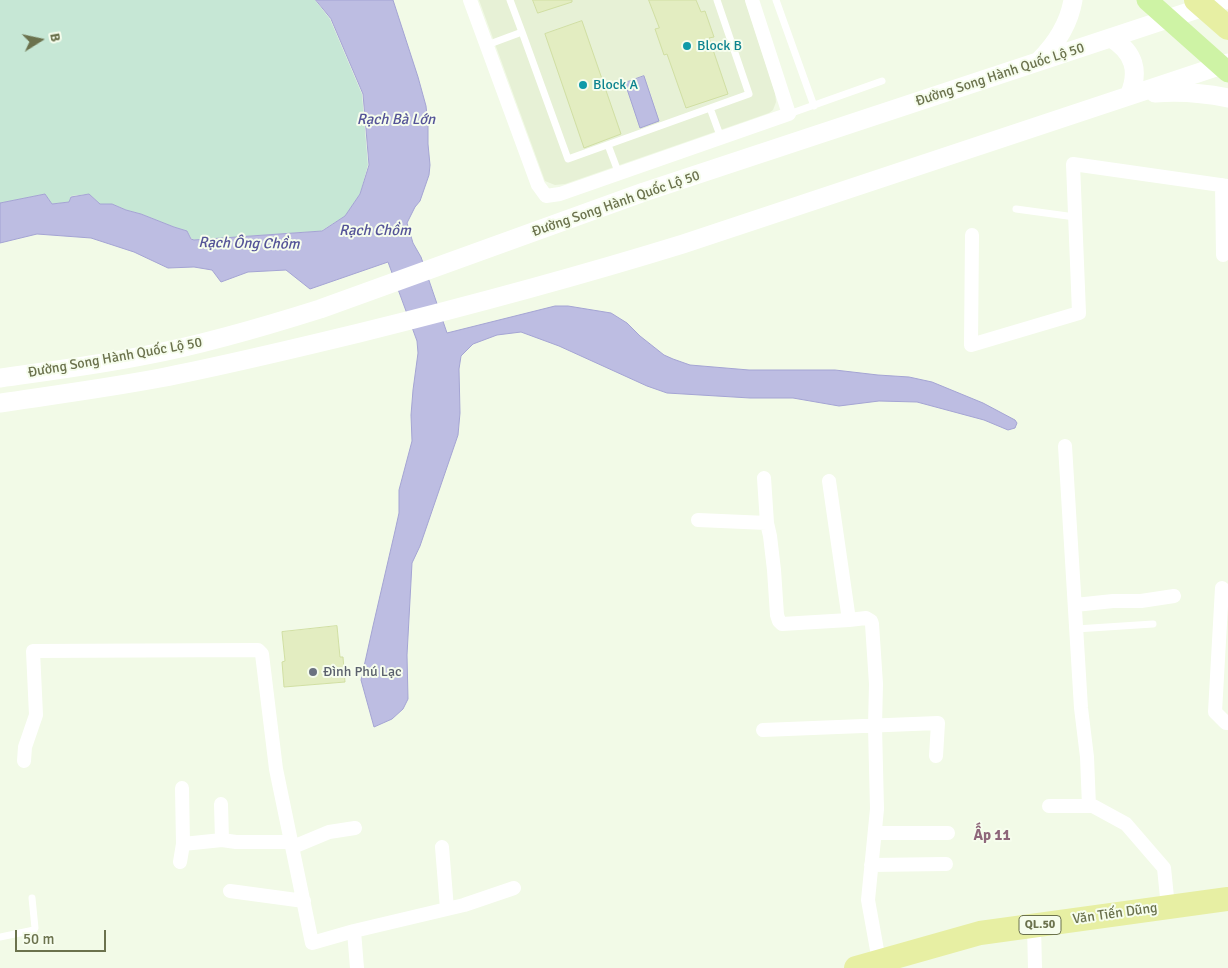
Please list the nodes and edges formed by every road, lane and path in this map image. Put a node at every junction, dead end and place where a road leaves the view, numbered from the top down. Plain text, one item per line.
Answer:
1 (470, 0) edge
2 (510, 0) edge
3 (717, 0) edge
4 (752, 0) edge
5 (776, 0) edge
6 (1073, 0) edge
7 (1147, 0) edge
8 (1208, 2) edge
9 (1168, 19) junction
10 (1228, 28) edge
11 (522, 32) junction
12 (1111, 38) junction
13 (487, 45) junction
14 (1038, 62) junction
15 (1226, 67) edge
16 (882, 81) dead end
17 (1129, 96) junction
18 (1228, 98) edge
19 (814, 106) junction
20 (710, 108) junction
21 (789, 114) junction
22 (721, 138) junction
23 (608, 144) junction
24 (618, 174) junction
25 (1225, 186) edge
26 (1016, 208) dead end
27 (1075, 218) junction
28 (972, 236) dead end
29 (1223, 255) dead end
30 (0, 378) edge
31 (0, 403) edge
32 (1065, 446) dead end
33 (764, 478) dead end
34 (829, 481) dead end
35 (698, 520) dead end
36 (767, 523) junction
37 (1222, 588) dead end
38 (1174, 596) dead end
39 (1074, 605) junction
40 (849, 620) junction
41 (1153, 624) dead end
42 (1076, 629) junction
43 (1228, 723) edge
44 (875, 726) junction
45 (762, 730) dead end
46 (936, 756) dead end
47 (24, 761) dead end
48 (182, 788) dead end
49 (221, 804) dead end
50 (1049, 806) dead end
51 (1089, 806) junction
52 (355, 828) dead end
53 (874, 832) junction
54 (948, 834) dead end
55 (222, 840) junction
56 (183, 844) junction
57 (292, 845) junction
58 (442, 847) dead end
59 (180, 862) dead end
60 (946, 864) dead end
61 (871, 865) junction
62 (514, 888) dead end
63 (230, 891) dead end
64 (32, 898) dead end
65 (1228, 898) edge
66 (304, 901) junction
67 (1168, 907) junction
68 (448, 909) junction
69 (1034, 926) junction
70 (354, 931) junction
71 (0, 937) edge
72 (879, 962) junction
73 (357, 968) edge
74 (856, 968) edge
75 (1035, 968) edge

1 - 13 street
2 - 11 lane
3 - 20 lane
4 - 21 street
5 - 19 lane
6 - 14 main road
7 - 9 main road
8 - 9 main road, Đường Song Hành Quốc Lộ 50
8 - 10 highway
9 - 12 main road, Đường Song Hành Quốc Lộ 50
9 - 15 main road
11 - 13 lane
11 - 23 lane
12 - 14 main road, Đường Song Hành Quốc Lộ 50
12 - 17 main road
13 - 24 street
14 - 30 main road, Đường Song Hành Quốc Lộ 50
15 - 17 main road, Đường Song Hành Quốc Lộ 50
16 - 19 lane
17 - 18 main road
17 - 31 main road, Đường Song Hành Quốc Lộ 50
19 - 21 lane
20 - 22 lane
20 - 23 lane
21 - 22 street
22 - 24 street
23 - 24 lane
25 - 27 street
25 - 29 street
26 - 27 lane
27 - 28 street
32 - 39 street
33 - 36 street
34 - 40 street
35 - 36 street
36 - 40 street
37 - 43 street
38 - 39 street
39 - 42 street
40 - 44 street
41 - 42 lane
42 - 51 street
44 - 45 street
44 - 46 street
44 - 53 street
47 - 57 street
48 - 56 street
49 - 55 street
50 - 51 street
51 - 67 street
52 - 57 street
53 - 54 street
53 - 61 street
55 - 56 street
55 - 57 street
56 - 59 street
57 - 66 street
58 - 68 street
60 - 61 street
61 - 72 street
62 - 68 street
63 - 66 street
64 - 71 lane
65 - 67 highway, Văn Tiến Dũng / QL.50
66 - 70 street
67 - 69 highway, Văn Tiến Dũng / QL.50
68 - 70 street
69 - 72 highway, Văn Tiến Dũng / QL.50
69 - 75 street
70 - 73 street
72 - 74 highway, Văn Tiến Dũng / QL.50

